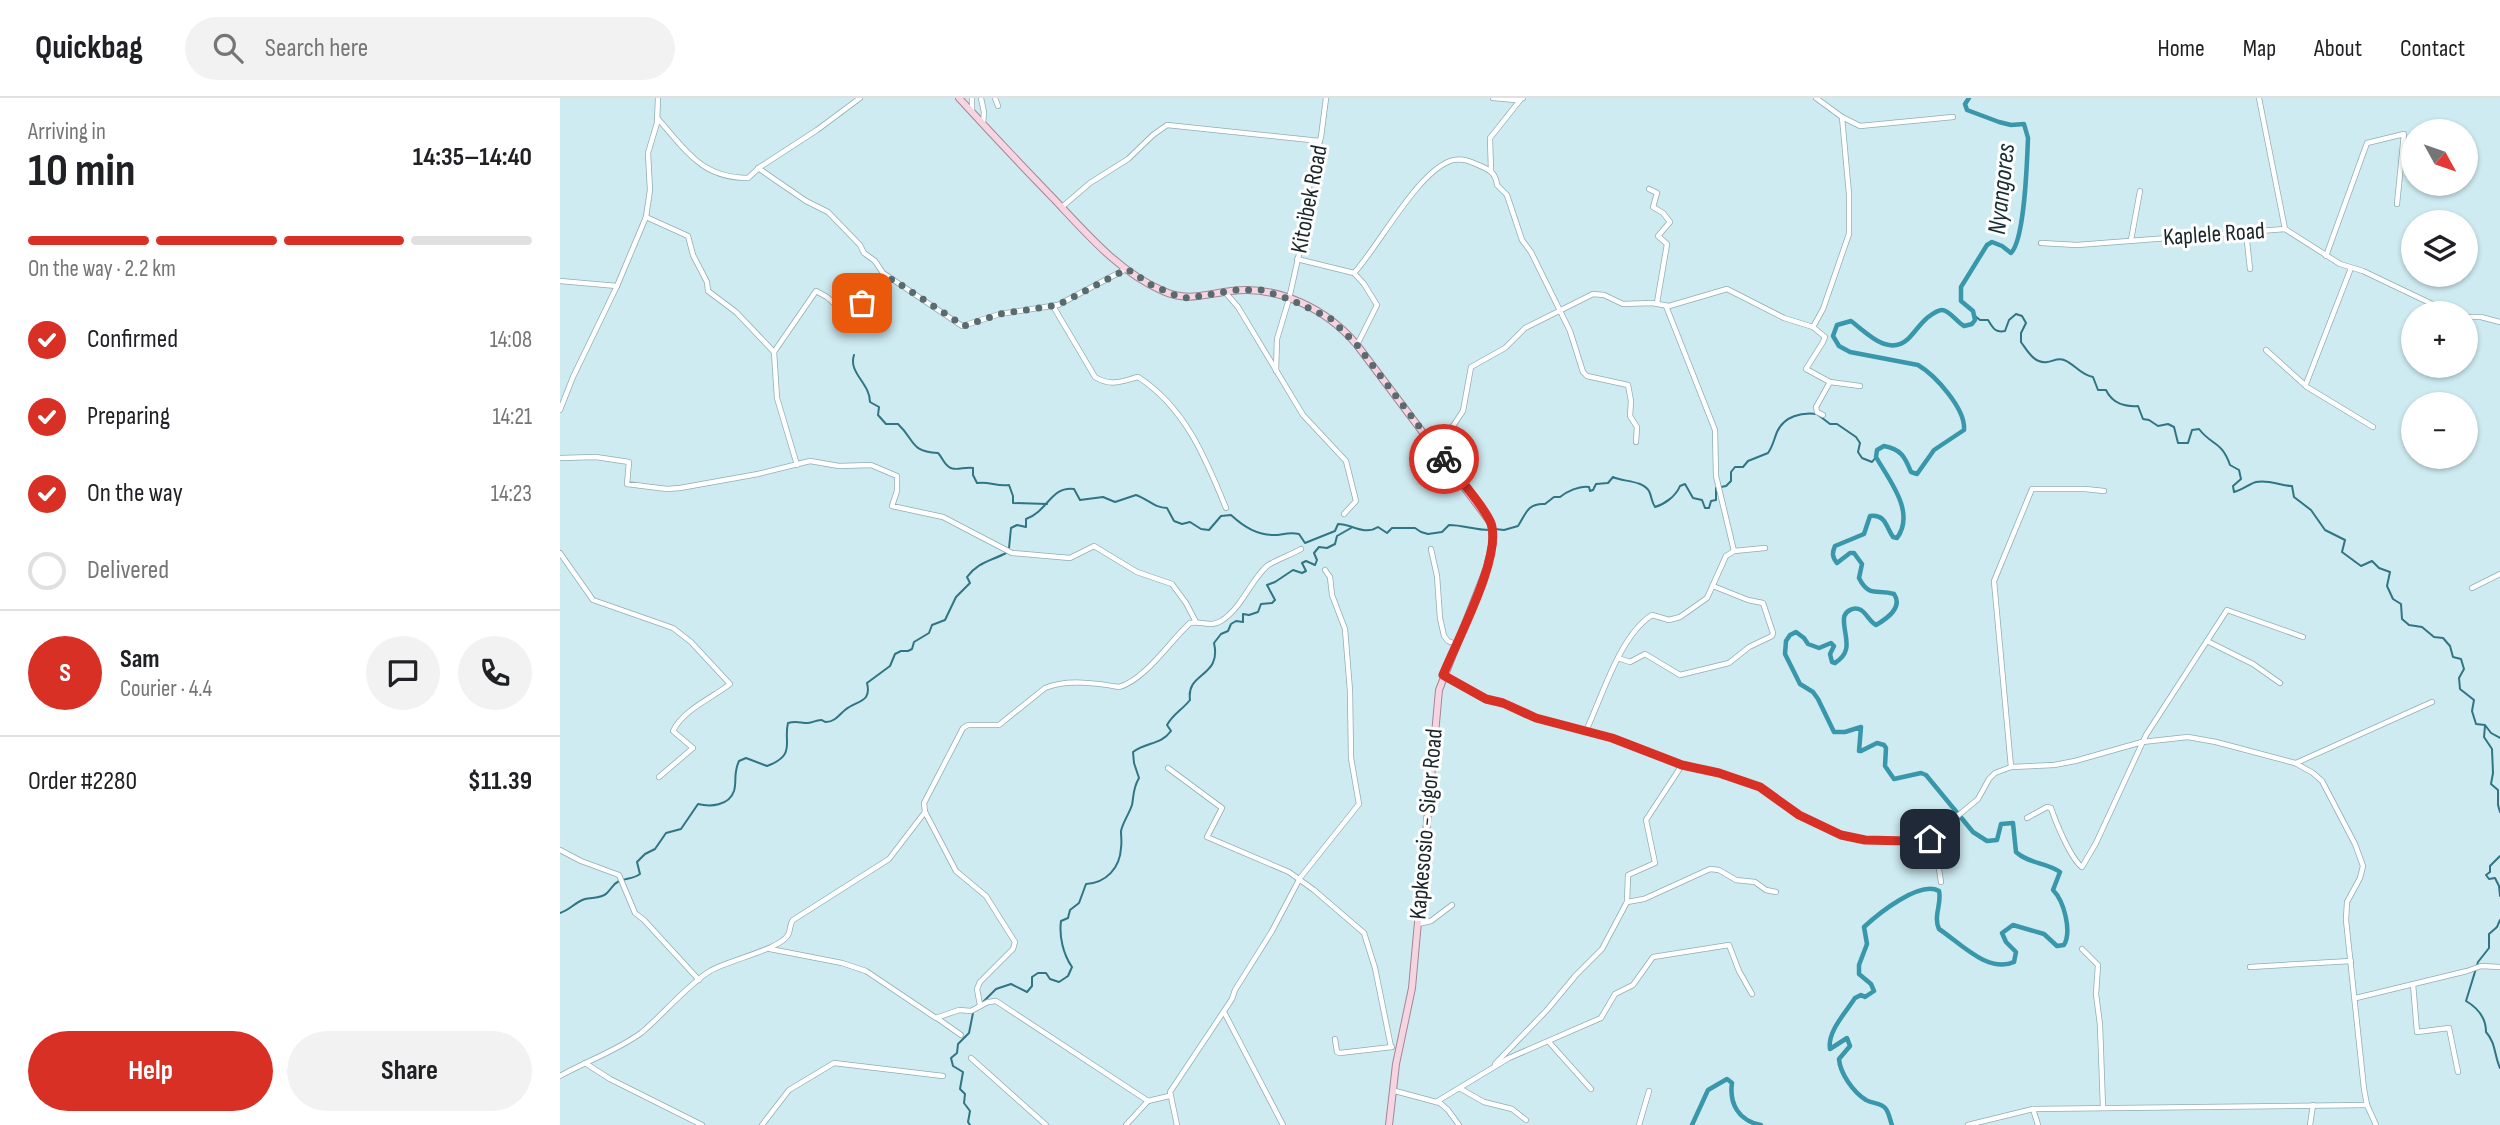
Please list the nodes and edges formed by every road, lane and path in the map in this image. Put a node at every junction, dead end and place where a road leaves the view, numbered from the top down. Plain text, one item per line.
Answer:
1 (658, 98) edge
2 (860, 98) edge
3 (959, 98) edge
4 (972, 98) edge
5 (981, 98) edge
6 (995, 98) edge
7 (1326, 98) edge
8 (1493, 98) edge
9 (1522, 98) edge
10 (1816, 98) edge
11 (2259, 98) edge
12 (998, 106) dead end
13 (972, 112) junction
14 (1842, 117) junction
15 (1953, 117) dead end
16 (657, 118) junction
17 (983, 122) junction
18 (1320, 141) junction
19 (758, 168) junction
20 (1492, 171) junction
21 (1648, 189) dead end
22 (2140, 191) dead end
23 (2397, 204) dead end
24 (1062, 207) junction
25 (646, 217) junction
26 (2286, 229) junction
27 (2246, 232) junction
28 (2131, 240) junction
29 (2040, 243) dead end
30 (2326, 256) junction
31 (1297, 259) junction
32 (2351, 268) junction
33 (1127, 269) junction
34 (2250, 269) dead end
35 (1354, 273) junction
36 (892, 279) junction
37 (560, 281) edge
38 (617, 286) junction
39 (1225, 292) junction
40 (1289, 299) junction
41 (2424, 301) edge
42 (1657, 303) junction
43 (1053, 306) junction
44 (1666, 306) junction
45 (1558, 310) junction
46 (2478, 317) edge
47 (2500, 322) edge
48 (1813, 327) junction
49 (1357, 345) junction
50 (2266, 351) dead end
51 (775, 352) junction
52 (1276, 370) junction
53 (1830, 382) junction
54 (2306, 385) junction
55 (1860, 386) dead end
56 (560, 410) edge
57 (1823, 415) dead end
58 (2373, 427) dead end
59 (1636, 442) dead end
60 (1437, 450) junction
61 (560, 458) edge
62 (797, 465) junction
63 (2104, 491) dead end
64 (1226, 508) dead end
65 (1344, 514) dead end
66 (1765, 548) dead end
67 (1301, 549) dead end
68 (1431, 549) dead end
69 (1734, 551) junction
70 (560, 553) edge
71 (1325, 570) dead end
72 (2500, 574) edge
73 (1713, 586) junction
74 (2472, 589) dead end
75 (1196, 622) junction
76 (2303, 637) dead end
77 (2207, 641) junction
78 (1456, 644) junction
79 (1618, 658) junction
80 (1443, 675) junction
81 (2280, 683) dead end
82 (2432, 702) dead end
83 (1586, 731) junction
84 (2142, 742) junction
85 (2295, 763) junction
86 (1682, 765) junction
87 (2011, 767) junction
88 (1168, 768) dead end
89 (659, 777) dead end
90 (925, 812) junction
91 (2027, 818) dead end
92 (1934, 837) junction
93 (560, 849) edge
94 (1300, 878) junction
95 (1941, 882) dead end
96 (1776, 892) dead end
97 (1627, 902) junction
98 (1452, 905) dead end
99 (1418, 923) junction
100 (769, 949) junction
101 (2082, 949) dead end
102 (2351, 961) junction
103 (2250, 967) dead end
104 (2500, 967) edge
105 (699, 980) junction
106 (2413, 984) junction
107 (1752, 994) dead end
108 (2356, 998) junction
109 (980, 1005) junction
110 (1224, 1012) junction
111 (936, 1018) junction
112 (961, 1035) dead end
113 (1335, 1039) dead end
114 (1549, 1042) junction
115 (1391, 1047) junction
116 (1400, 1048) junction
117 (971, 1058) dead end
118 (585, 1063) junction
119 (1492, 1067) junction
120 (2458, 1072) dead end
121 (560, 1076) edge
122 (943, 1076) dead end
123 (1460, 1089) junction
124 (1591, 1089) dead end
125 (1395, 1091) junction
126 (1649, 1091) dead end
127 (1169, 1096) junction
128 (1148, 1101) junction
129 (1436, 1102) junction
130 (2313, 1105) junction
131 (2367, 1105) junction
132 (2104, 1108) junction
133 (2032, 1109) junction
134 (1526, 1120) dead end
135 (702, 1125) edge
136 (762, 1125) edge
137 (1046, 1125) edge
138 (1126, 1125) edge
139 (1177, 1125) edge
140 (1283, 1125) edge
141 (1389, 1125) edge
142 (1459, 1125) edge
143 (1639, 1125) edge
144 (1968, 1125) edge
145 (2039, 1125) edge
146 (2310, 1125) edge
147 (2376, 1125) edge

1 - 16 street
2 - 19 street
3 - 13 main road
4 - 13 street
5 - 17 street
6 - 12 street
7 - 18 street, Kitoibek Road
8 - 9 street
9 - 20 street
10 - 14 street
11 - 26 street
13 - 17 main road
14 - 15 street
14 - 48 street
16 - 19 street
16 - 25 street
17 - 24 main road
18 - 24 street
18 - 31 street, Kitoibek Road
19 - 36 street
20 - 35 street
20 - 45 street
21 - 42 street
22 - 28 street
23 - 30 street
24 - 33 main road
25 - 38 street
25 - 51 street
26 - 27 street, Kaplele Road
26 - 30 street, Kaplele Road
27 - 28 street, Kaplele Road
27 - 34 street
28 - 29 street, Kaplele Road
30 - 32 street, Kaplele Road
31 - 35 street
31 - 40 street, Kitoibek Road
32 - 41 street, Kaplele Road
32 - 54 street
33 - 39 main road
33 - 43 street
35 - 49 street
36 - 43 street
36 - 51 street
37 - 38 street
38 - 56 street
39 - 40 main road
39 - 52 street
40 - 49 main road
40 - 52 street, Kitoibek Road
42 - 44 street
42 - 45 street
43 - 64 street
44 - 48 street
44 - 69 street
45 - 59 street
45 - 60 street
46 - 47 street
48 - 53 street
49 - 60 main road
50 - 54 street
51 - 62 street
52 - 65 street
53 - 55 street
53 - 57 street
54 - 58 street
60 - 78 main road, Kapkesosio - Sigor Road
61 - 62 street
62 - 75 street
63 - 87 street
66 - 69 street
67 - 75 street
68 - 78 street
69 - 73 street
70 - 89 street
71 - 94 street
72 - 74 street
73 - 79 street
73 - 79 street
75 - 90 street
76 - 77 street
77 - 81 street
77 - 84 street
78 - 80 main road, Kapkesosio - Sigor Road
79 - 83 street
80 - 83 street
80 - 99 main road, Kapkesosio - Sigor Road
82 - 85 street
83 - 86 street
84 - 85 street
84 - 87 street
84 - 91 street
85 - 102 street
86 - 92 street
86 - 97 street
87 - 92 street
88 - 94 street
90 - 100 street
90 - 109 street
92 - 95 street
93 - 105 street
94 - 110 street
94 - 115 street
96 - 97 street
97 - 119 street
98 - 99 street
99 - 116 main road, Kapkesosio - Sigor Road
100 - 105 street
100 - 111 street
101 - 132 street
102 - 103 street
102 - 108 street
104 - 106 street
105 - 118 street
106 - 108 street
106 - 120 street
107 - 114 street
108 - 131 street
109 - 111 street
109 - 128 street
110 - 127 street
110 - 140 street
111 - 112 street
113 - 115 street
114 - 119 street
114 - 124 street
115 - 116 street
116 - 125 main road, Kapkesosio - Sigor Road
117 - 137 street
118 - 121 street
118 - 135 street
119 - 123 street
122 - 136 street
123 - 129 street
123 - 134 street
125 - 129 street
125 - 141 main road, Kapkesosio - Sigor Road
126 - 143 street
127 - 128 street
127 - 139 street
128 - 138 street
129 - 142 street
130 - 131 street
130 - 132 street
130 - 146 street
131 - 147 street
132 - 133 street
133 - 144 street
133 - 145 street

